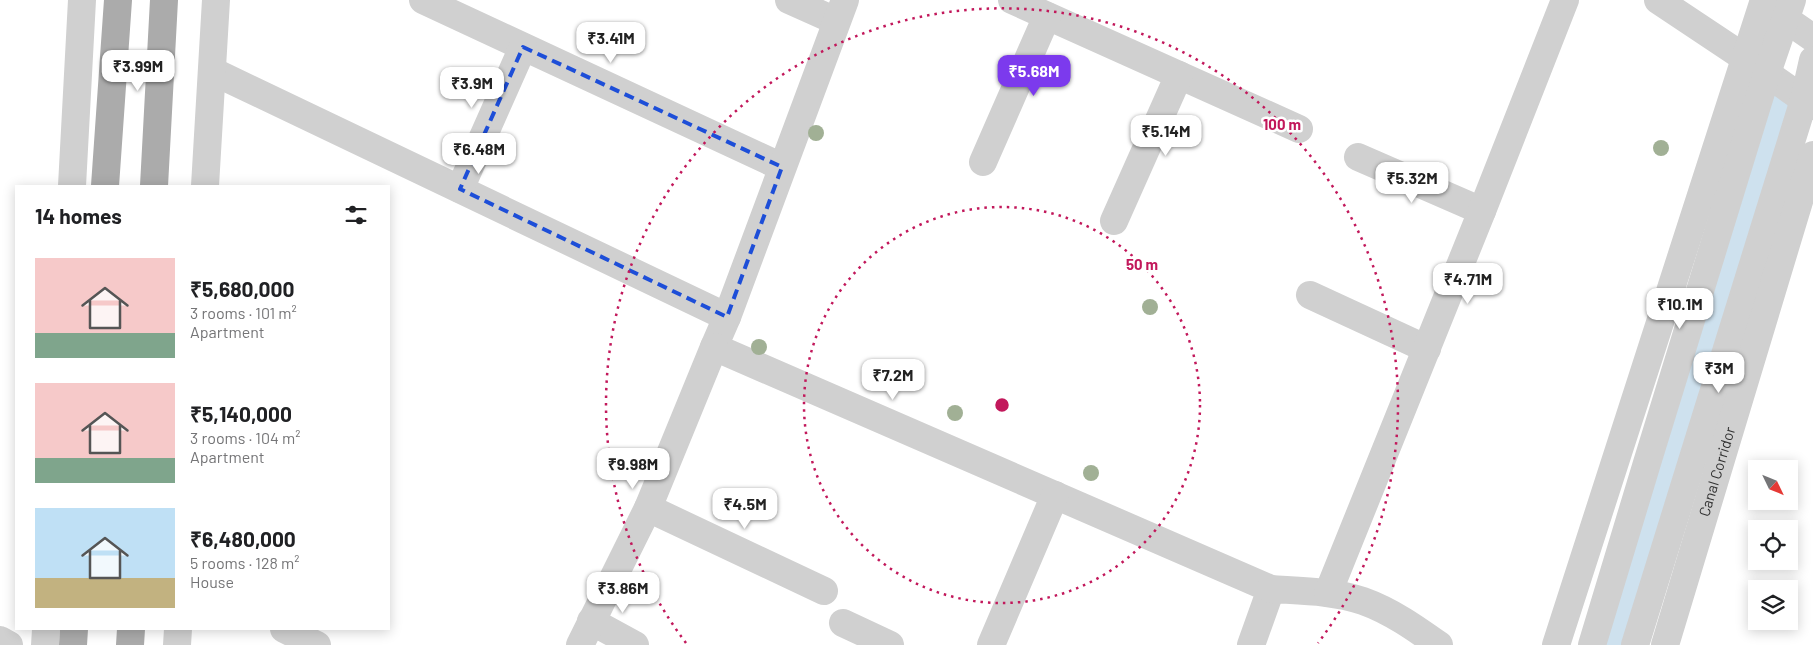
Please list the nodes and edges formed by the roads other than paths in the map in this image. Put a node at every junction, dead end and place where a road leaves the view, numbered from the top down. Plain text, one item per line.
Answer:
1 (82, 0) edge
2 (118, 0) edge
3 (164, 0) edge
4 (216, 0) edge
5 (423, 0) edge
6 (789, 0) edge
7 (1012, 0) edge
8 (1565, 0) edge
9 (1658, 0) edge
10 (1761, 1) edge
11 (1789, 9) edge
12 (840, 11) edge
13 (1047, 16) junction
14 (1813, 38) edge
15 (523, 47) junction
16 (1745, 58) junction
17 (1813, 60) edge
18 (212, 71) junction
19 (1768, 73) junction
20 (1179, 75) junction
21 (1808, 103) edge
22 (1299, 129) dead end
23 (1813, 155) edge
24 (1358, 157) dead end
25 (983, 162) dead end
26 (782, 167) junction
27 (72, 185) edge
28 (105, 185) edge
29 (154, 185) edge
30 (204, 185) edge
31 (460, 189) junction
32 (1482, 211) junction
33 (1114, 221) dead end
34 (1310, 295) dead end
35 (728, 318) junction
36 (714, 348) junction
37 (1427, 349) junction
38 (1055, 495) junction
39 (648, 508) junction
40 (1271, 589) junction
41 (824, 590) dead end
42 (1328, 593) junction
43 (844, 623) dead end
44 (46, 630) edge
45 (74, 630) edge
46 (131, 630) edge
47 (178, 630) edge
48 (286, 630) edge
49 (585, 633) edge
50 (0, 640) edge
51 (9, 645) edge
52 (45, 645) edge
53 (73, 645) edge
54 (130, 645) edge
55 (177, 645) edge
56 (318, 645) edge
57 (636, 645) edge
58 (890, 645) edge
59 (991, 645) edge
60 (1251, 645) edge
61 (1439, 645) edge
62 (1556, 645) edge
63 (1592, 645) edge
64 (1635, 645) edge
65 (1665, 645) edge

1 - 27 street
2 - 28 main road
3 - 29 main road
4 - 18 street
5 - 15 street
6 - 12 street
7 - 13 street
8 - 32 street
9 - 16 street
10 - 11 street
10 - 16 street
11 - 14 street
11 - 19 street
12 - 26 street
13 - 20 street
13 - 25 street
15 - 26 street
15 - 31 street
16 - 19 street
16 - 62 street
17 - 21 street
18 - 30 street
18 - 31 street
19 - 21 street
19 - 63 street
20 - 22 street
20 - 33 street
21 - 64 street
23 - 65 street, Canal Corridor
24 - 32 street
26 - 35 street
31 - 35 street
32 - 37 street
34 - 37 street
35 - 36 street
36 - 38 street
36 - 39 street
37 - 42 street
38 - 40 street
38 - 59 street
39 - 41 street
39 - 49 street
40 - 42 street
40 - 60 street
42 - 61 street
43 - 58 street
44 - 52 street
45 - 53 main road
46 - 54 main road
47 - 55 street
48 - 56 street
49 - 57 street
50 - 51 street

